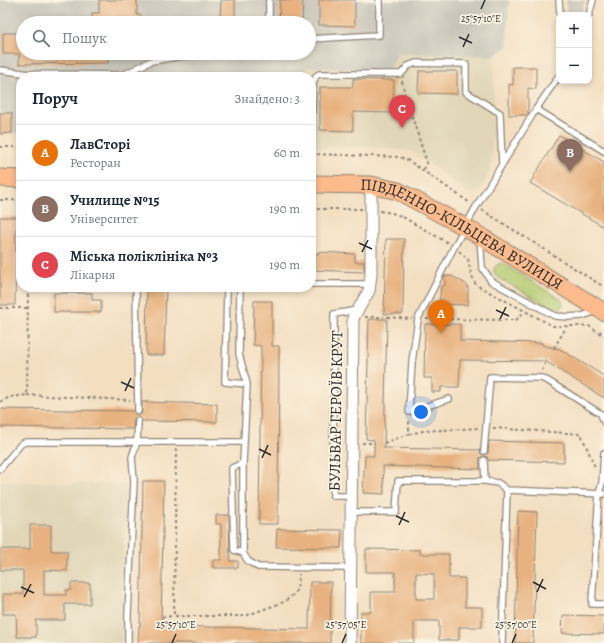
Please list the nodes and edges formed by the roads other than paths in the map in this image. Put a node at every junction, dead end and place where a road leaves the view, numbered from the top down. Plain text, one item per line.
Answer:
1 (269, 0) edge
2 (379, 0) edge
3 (559, 0) edge
4 (593, 0) edge
5 (560, 12) edge
6 (590, 12) edge
7 (269, 16) edge
8 (316, 39) edge
9 (156, 60) edge
10 (0, 70) edge
11 (16, 72) edge
12 (129, 72) edge
13 (316, 76) edge
14 (556, 80) edge
15 (536, 109) junction
16 (604, 150) edge
17 (502, 164) junction
18 (0, 178) edge
19 (16, 179) edge
20 (316, 184) edge
21 (371, 185) junction
22 (465, 227) junction
23 (480, 236) junction
24 (316, 284) edge
25 (370, 284) junction
26 (136, 292) edge
27 (227, 292) edge
28 (240, 292) edge
29 (602, 311) edge
30 (356, 314) junction
31 (247, 384) junction
32 (449, 399) dead end
33 (138, 411) dead end
34 (138, 420) dead end
35 (604, 422) edge
36 (137, 442) junction
37 (244, 442) junction
38 (484, 450) dead end
39 (604, 453) edge
40 (484, 460) dead end
41 (243, 463) junction
42 (0, 469) edge
43 (485, 481) junction
44 (507, 490) junction
45 (601, 493) edge
46 (350, 496) junction
47 (350, 512) junction
48 (243, 553) junction
49 (350, 568) junction
50 (604, 604) edge
51 (128, 643) edge
52 (350, 643) edge
53 (502, 643) edge

1 - 7 lane
2 - 8 lane
3 - 5 lane
4 - 6 lane
9 - 12 lane
10 - 11 lane
13 - 17 lane
14 - 15 lane
15 - 16 lane
15 - 17 lane
17 - 22 lane
18 - 19 main road
20 - 21 main road, ПІВДЕННО-КІЛЬЦЕВА ВУЛИЦЯ
21 - 22 main road, ПІВДЕННО-КІЛЬЦЕВА ВУЛИЦЯ
21 - 25 street, БУЛЬВАР ГЕРОЇВ КРУТ
22 - 23 main road, ПІВДЕННО-КІЛЬЦЕВА ВУЛИЦЯ
22 - 32 lane
23 - 29 main road, ПІВДЕННО-КІЛЬЦЕВА ВУЛИЦЯ
23 - 29 lane
24 - 25 lane
25 - 30 street, БУЛЬВАР ГЕРОЇВ КРУТ
26 - 33 lane
27 - 31 lane
28 - 31 lane
30 - 46 street, БУЛЬВАР ГЕРОЇВ КРУТ
30 - 46 lane
31 - 37 lane
34 - 36 lane
35 - 38 lane
36 - 37 lane
36 - 42 lane
36 - 51 lane
37 - 41 lane
39 - 45 lane
40 - 43 lane
41 - 48 lane
41 - 48 lane
43 - 44 lane
43 - 47 lane
44 - 45 lane
44 - 53 lane
45 - 50 lane
46 - 47 street, БУЛЬВАР ГЕРОЇВ КРУТ
47 - 49 street, БУЛЬВАР ГЕРОЇВ КРУТ
48 - 49 lane
49 - 52 street, БУЛЬВАР ГЕРОЇВ КРУТ

